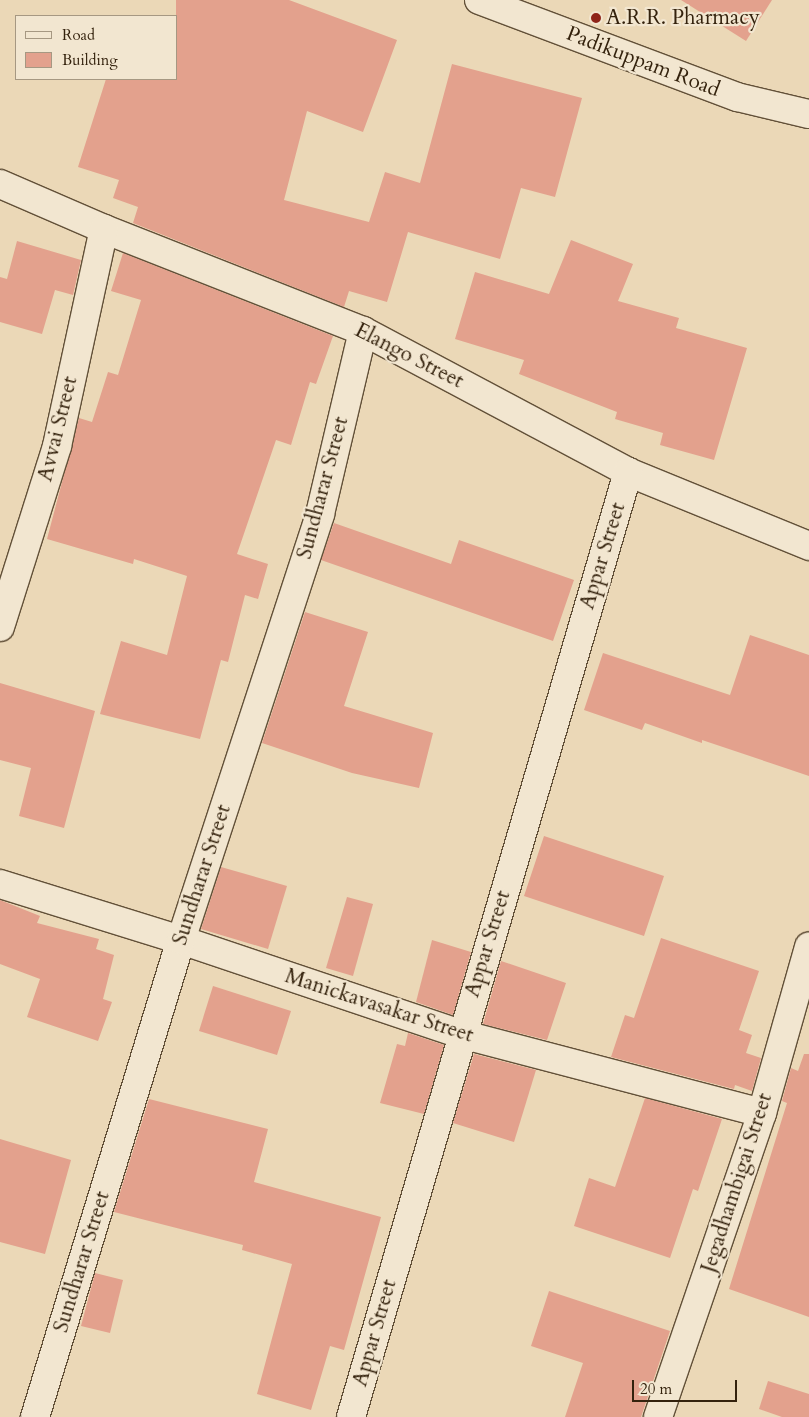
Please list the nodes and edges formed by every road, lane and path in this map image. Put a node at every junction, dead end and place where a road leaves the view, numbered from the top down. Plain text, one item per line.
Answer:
1 (479, 0) edge
2 (809, 114) edge
3 (0, 184) edge
4 (104, 229) junction
5 (363, 331) junction
6 (628, 472) junction
7 (809, 546) edge
8 (0, 626) edge
9 (0, 884) edge
10 (181, 940) junction
11 (809, 947) edge
12 (461, 1034) junction
13 (762, 1113) junction
14 (35, 1417) edge
15 (351, 1417) edge
16 (658, 1417) edge

1 - 2 street, Padikuppam Road
3 - 4 street, Elango Street
4 - 5 street, Elango Street
4 - 8 street, Avvai Street
5 - 6 street, Elango Street
5 - 10 street, Sundharar Street
6 - 7 street, Elango Street
6 - 12 street, Appar Street
9 - 10 street, Manickavasakar Street
10 - 12 street, Manickavasakar Street
10 - 14 street, Sundharar Street
11 - 13 street, Jegadhambigai Street
12 - 13 street, Manickavasakar Street
12 - 15 street, Appar Street
13 - 16 street, Jegadhambigai Street

